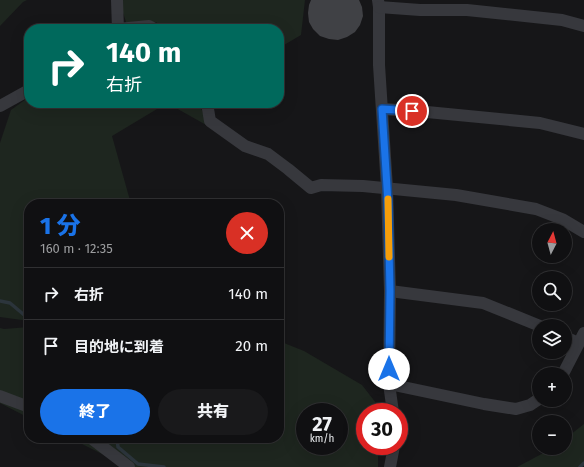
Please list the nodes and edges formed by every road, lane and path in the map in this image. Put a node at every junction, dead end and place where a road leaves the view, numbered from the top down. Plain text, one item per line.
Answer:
1 (117, 0) edge
2 (379, 3) edge
3 (118, 24) edge
4 (584, 26) edge
5 (24, 93) edge
6 (0, 106) edge
7 (208, 108) edge
8 (382, 109) junction
9 (584, 134) edge
10 (387, 188) junction
11 (584, 232) edge
12 (390, 291) junction
13 (532, 323) edge
14 (581, 338) edge
15 (566, 367) edge
16 (389, 384) junction
17 (0, 396) edge
18 (392, 403) edge
19 (532, 404) edge
20 (24, 405) edge
21 (98, 443) edge
22 (392, 455) edge
23 (129, 467) edge
24 (390, 467) edge

1 - 3 street
2 - 4 street
2 - 8 street
5 - 6 street
7 - 10 street
8 - 9 street
8 - 10 street
10 - 11 street
10 - 12 street
12 - 13 street
12 - 16 street
14 - 15 street
16 - 18 street
16 - 19 street
17 - 20 street
21 - 23 street
22 - 24 street

